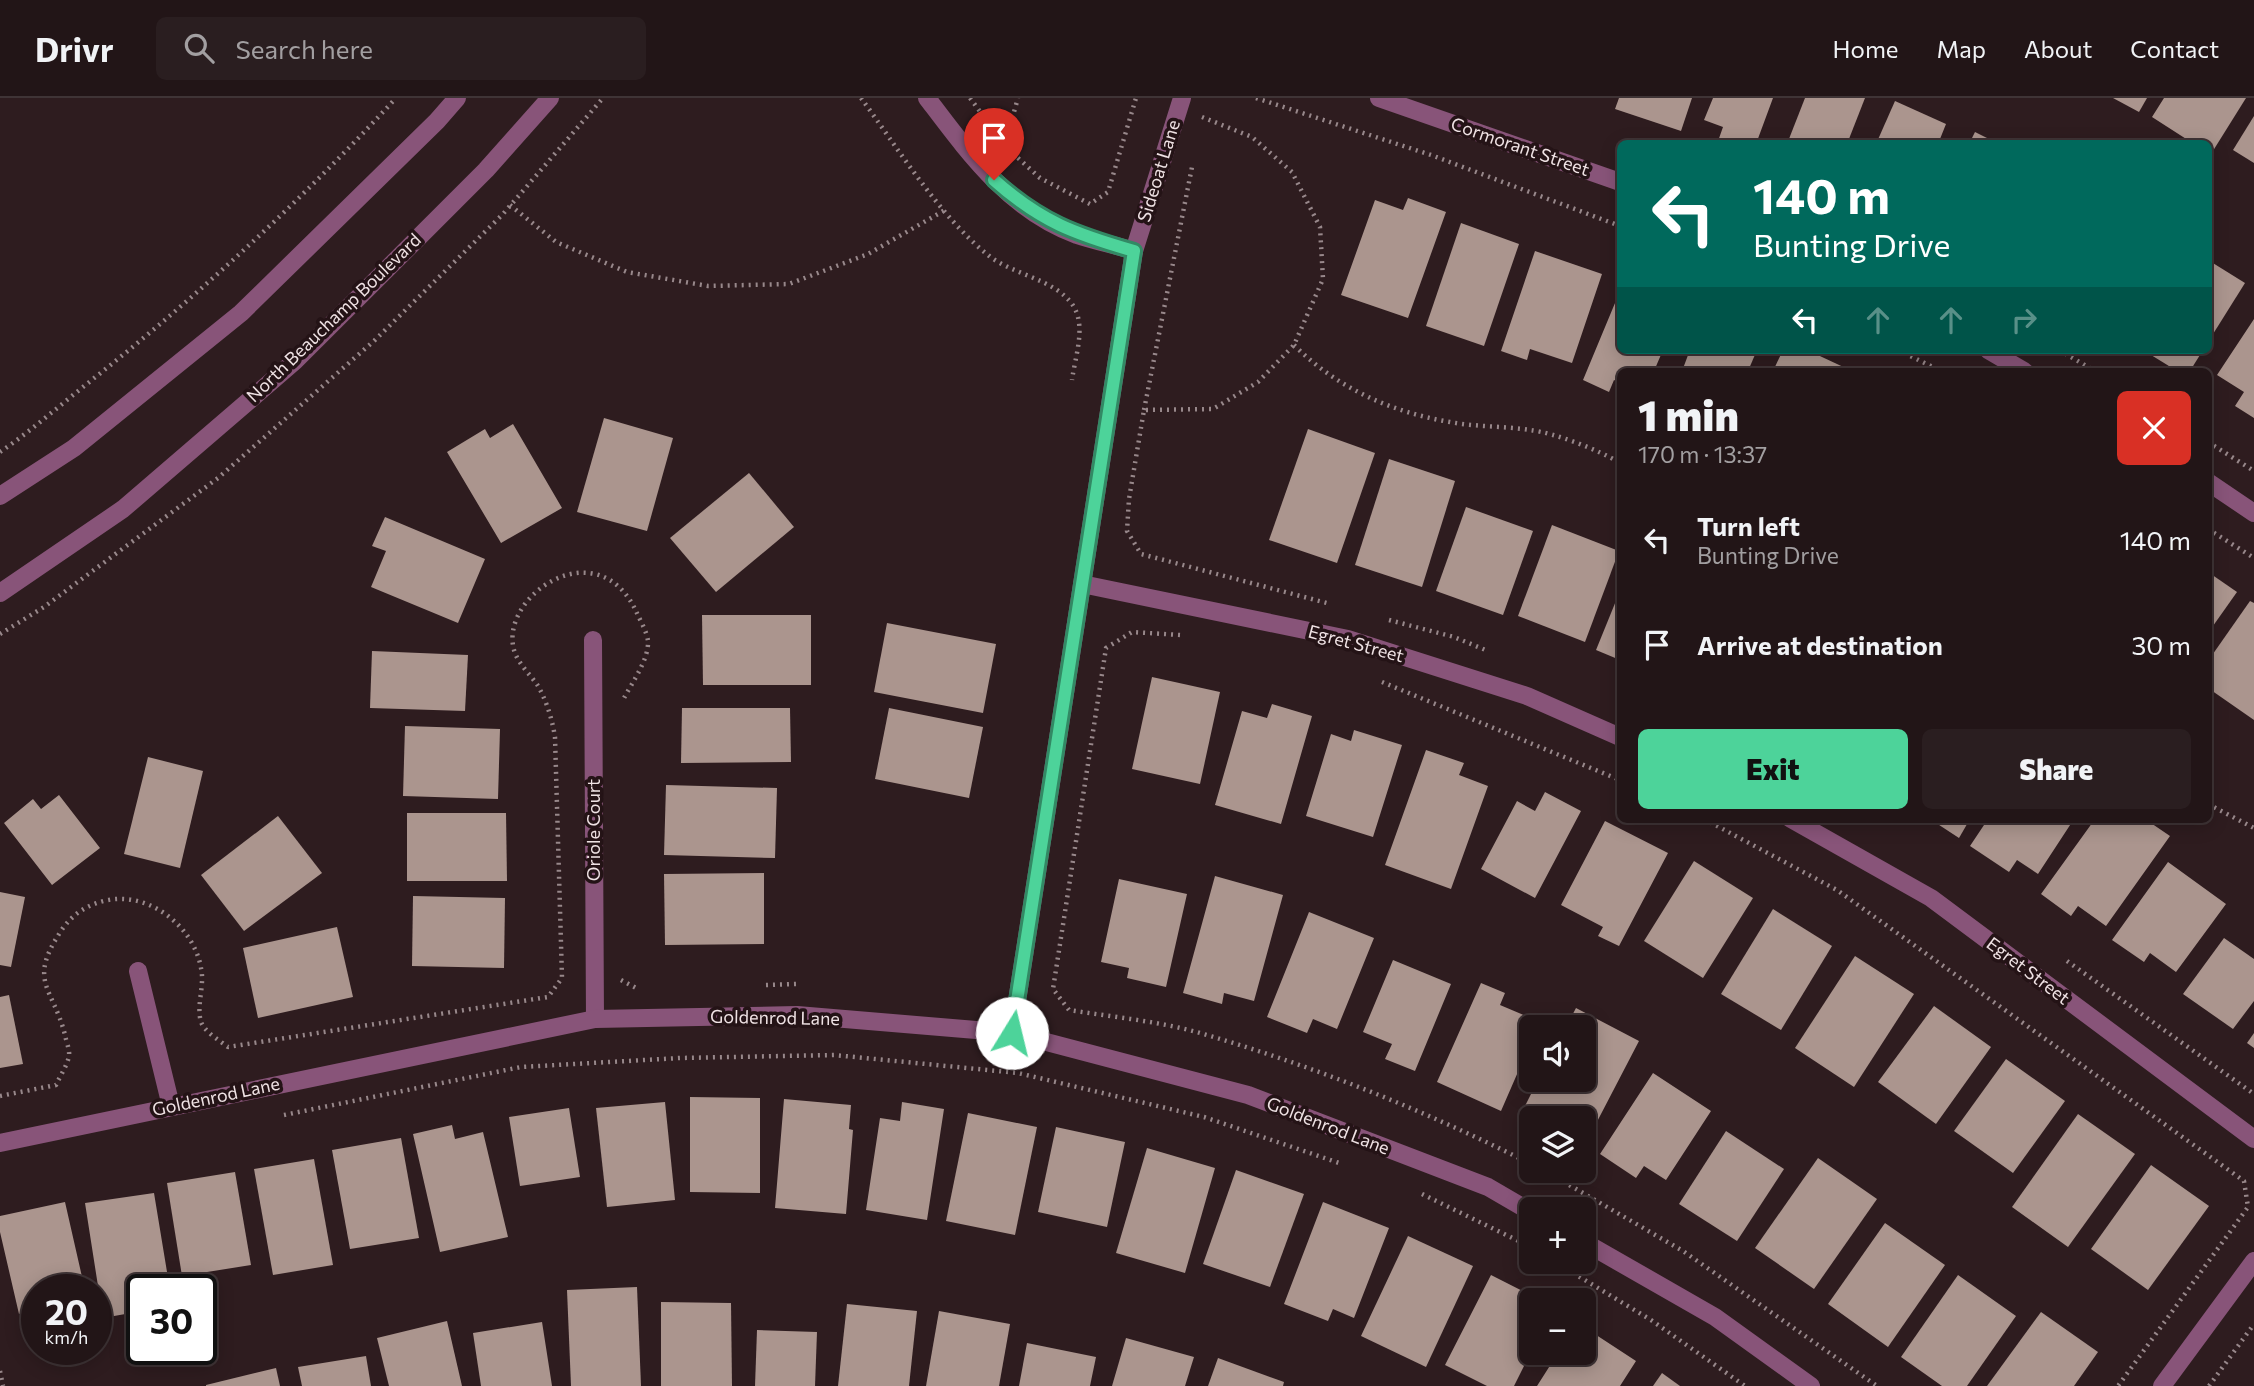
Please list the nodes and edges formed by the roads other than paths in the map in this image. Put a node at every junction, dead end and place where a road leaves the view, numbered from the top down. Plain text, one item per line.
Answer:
1 (457, 98) edge
2 (550, 98) edge
3 (926, 98) edge
4 (1182, 98) edge
5 (1379, 98) edge
6 (1617, 181) edge
7 (1134, 251) junction
8 (1995, 354) edge
9 (2019, 368) edge
10 (2212, 485) edge
11 (0, 496) edge
12 (2254, 513) edge
13 (1082, 584) junction
14 (0, 593) edge
15 (593, 640) dead end
16 (1617, 736) edge
17 (1798, 823) edge
18 (138, 971) dead end
19 (595, 1019) junction
20 (1012, 1033) junction
21 (171, 1106) junction
22 (2254, 1139) edge
23 (0, 1143) edge
24 (1519, 1205) edge
25 (1596, 1249) edge
26 (2254, 1261) edge
27 (1811, 1386) edge
28 (2162, 1386) edge

1 - 11 street
2 - 14 street, North Beauchamp Boulevard
3 - 7 street
4 - 7 street, Sideoat Lane
5 - 6 street, Cormorant Street
7 - 13 street, Sideoat Lane
8 - 9 street
10 - 12 street
13 - 16 street, Egret Street
13 - 20 street, Sideoat Lane
15 - 19 street, Oriole Court
17 - 22 street, Egret Street
18 - 21 street
19 - 20 street, Goldenrod Lane
19 - 21 street, Goldenrod Lane
20 - 24 street, Goldenrod Lane
21 - 23 street, Goldenrod Lane
25 - 27 street
26 - 28 street

